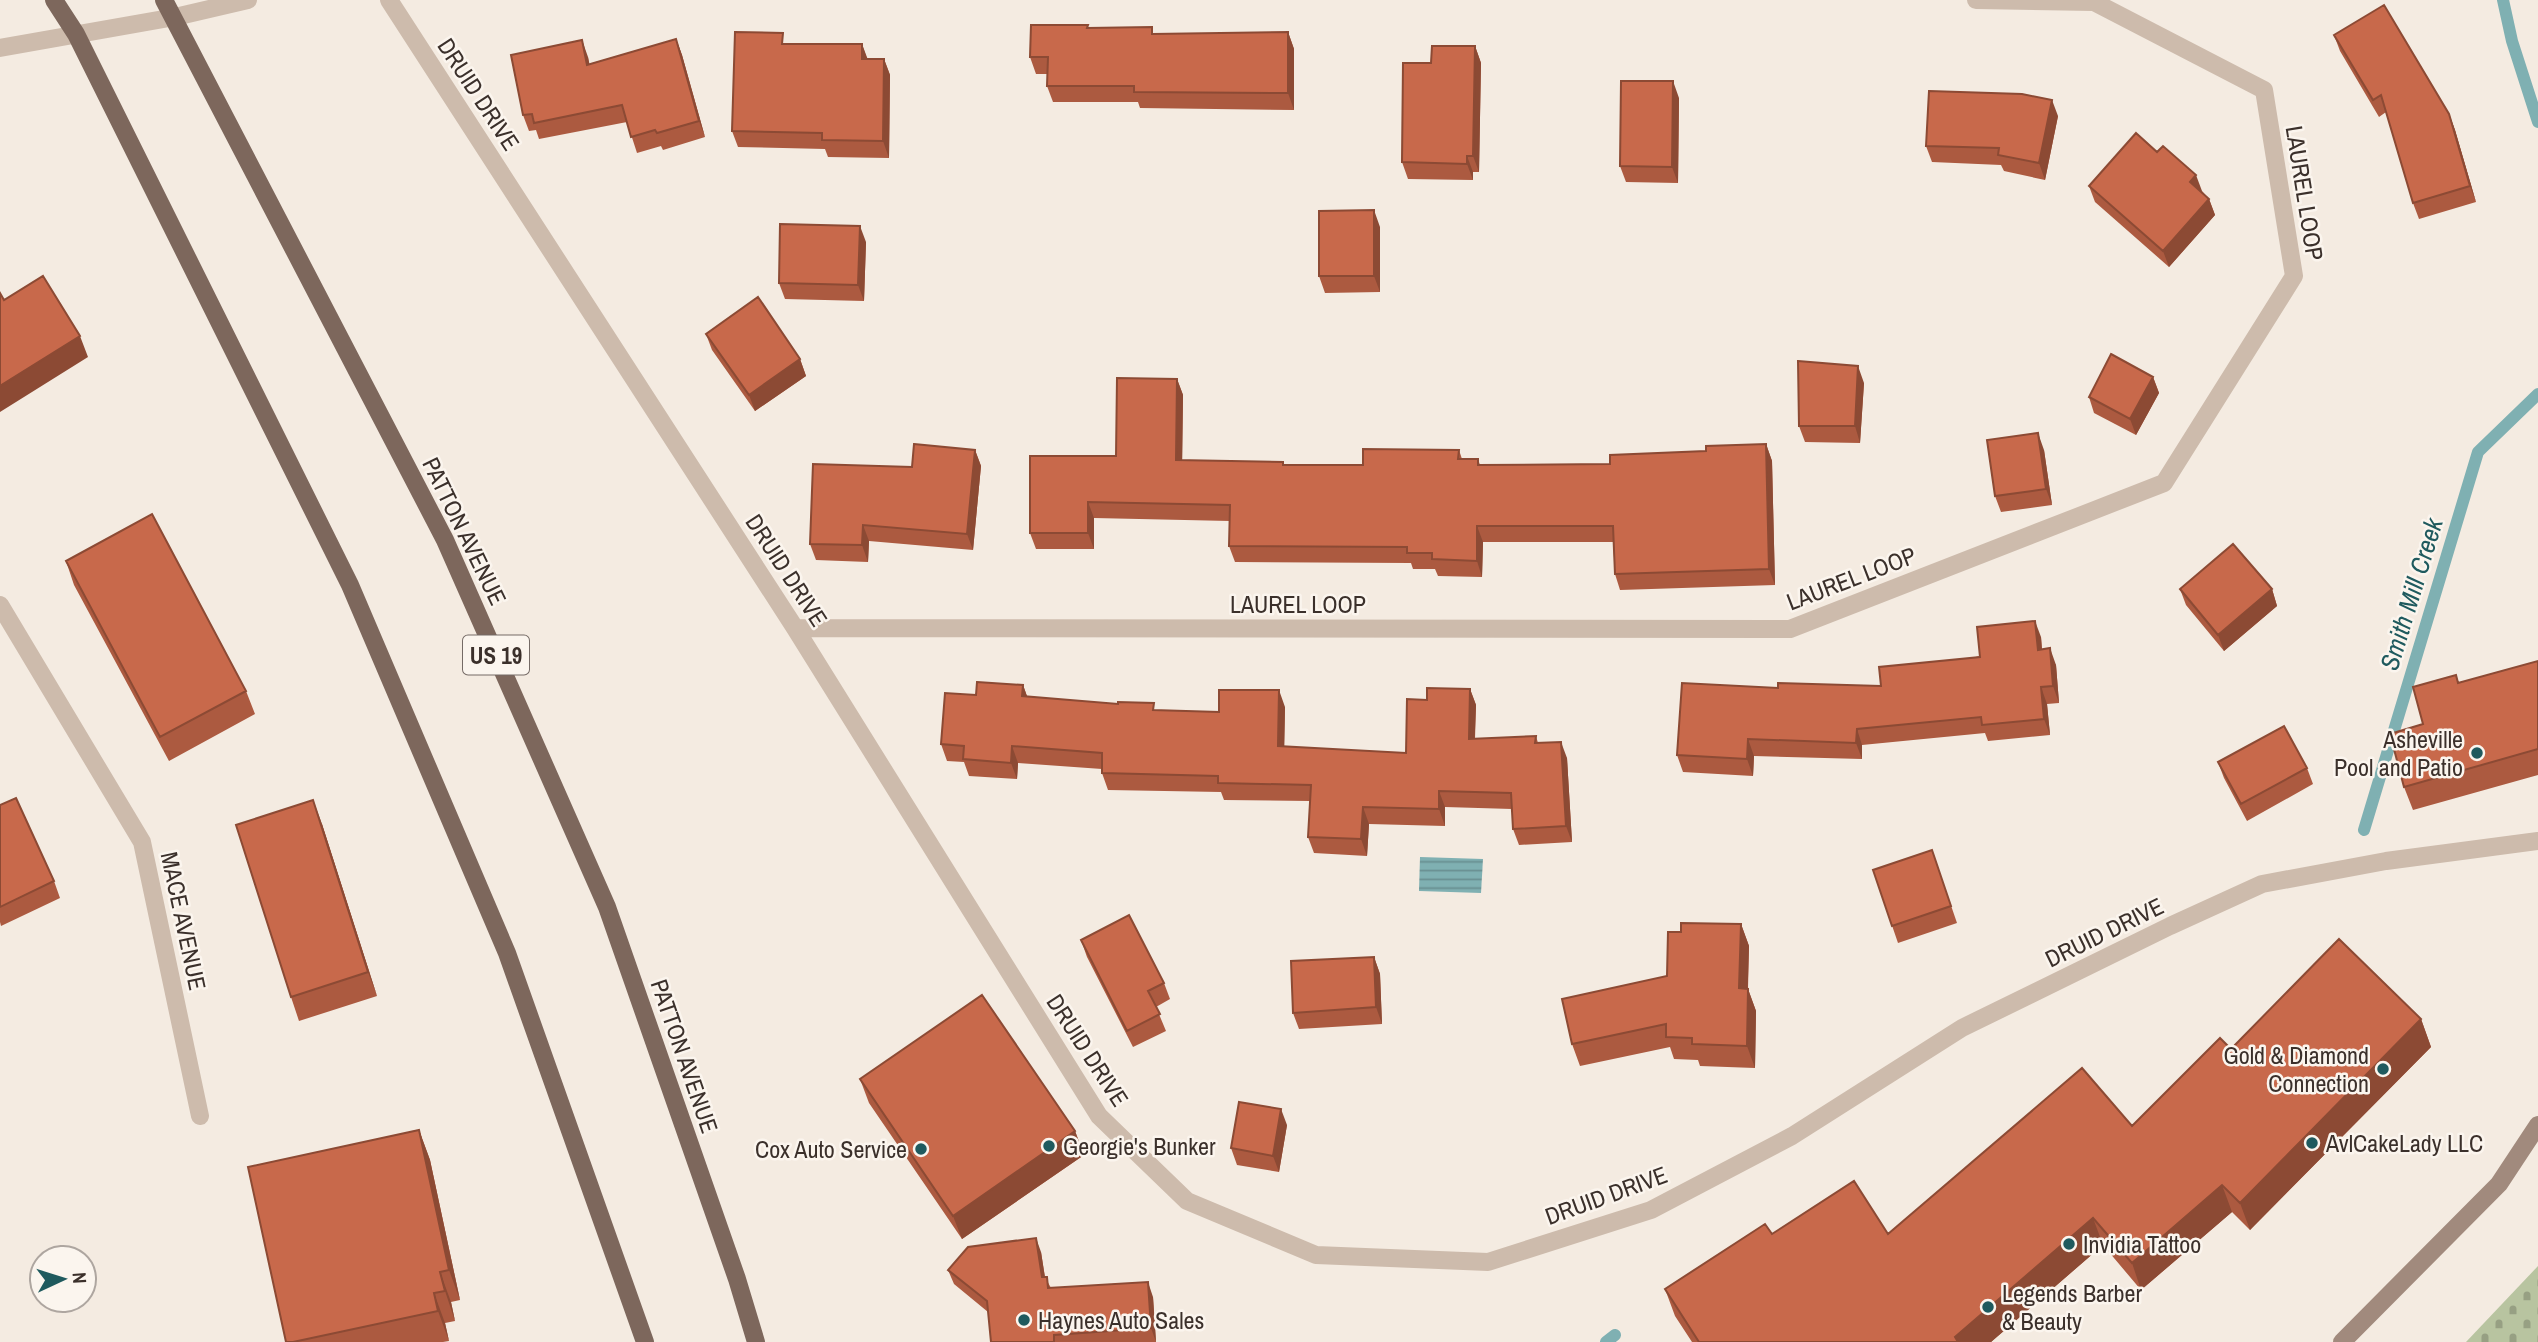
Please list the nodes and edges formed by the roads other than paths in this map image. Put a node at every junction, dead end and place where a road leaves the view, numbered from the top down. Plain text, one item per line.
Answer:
1 (54, 0) edge
2 (164, 0) edge
3 (248, 0) edge
4 (389, 0) edge
5 (1976, 0) edge
6 (175, 17) junction
7 (76, 34) junction
8 (0, 48) edge
9 (0, 605) edge
10 (795, 628) junction
11 (2538, 841) edge
12 (200, 1116) dead end
13 (2538, 1125) edge
14 (645, 1342) edge
15 (756, 1342) edge
16 (2342, 1342) edge

1 - 7 main road
2 - 6 main road, PATTON AVENUE / US 19
3 - 6 street
4 - 10 street, DRUID DRIVE
5 - 10 street, LAUREL LOOP
6 - 7 street
6 - 15 main road, PATTON AVENUE / US 19
7 - 8 street
7 - 14 main road
9 - 12 street, MACE AVENUE
10 - 11 street, DRUID DRIVE
13 - 16 main road

